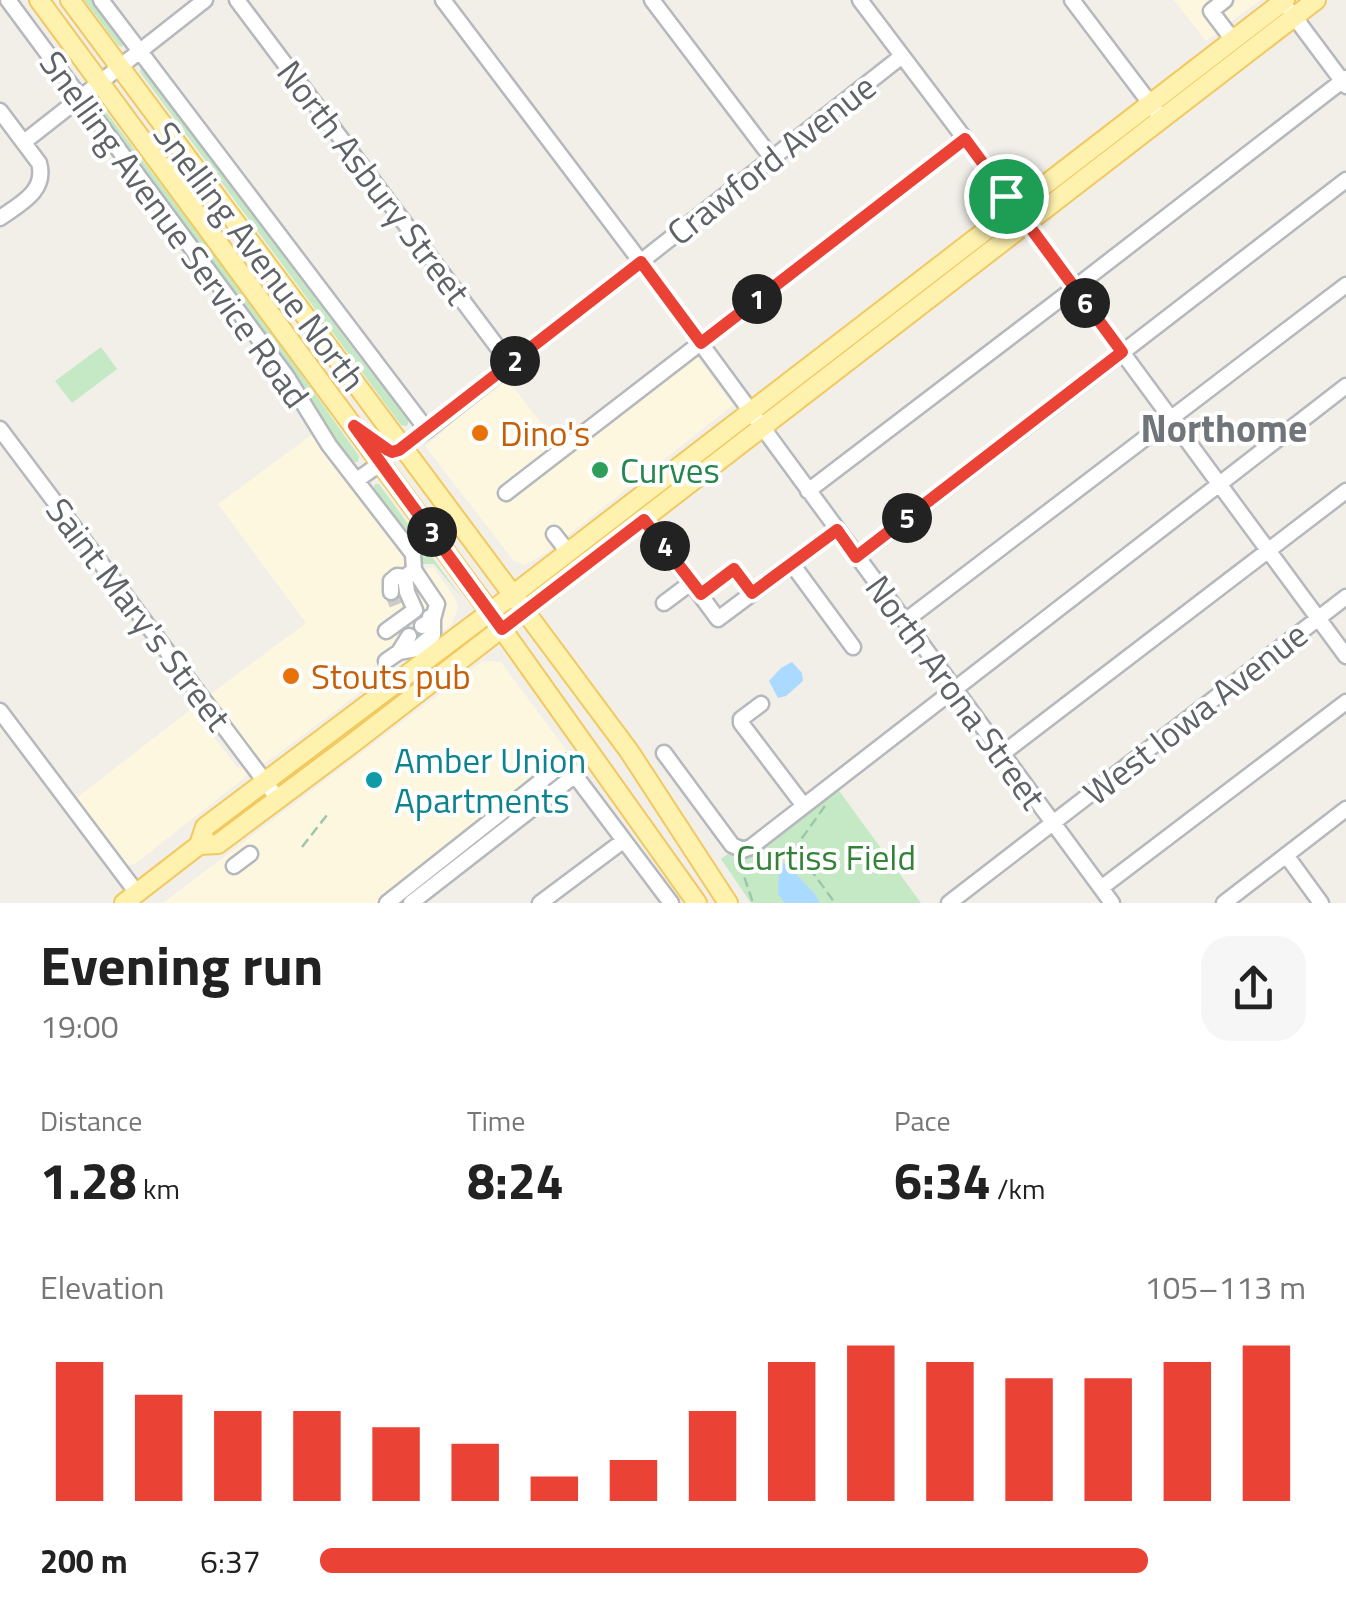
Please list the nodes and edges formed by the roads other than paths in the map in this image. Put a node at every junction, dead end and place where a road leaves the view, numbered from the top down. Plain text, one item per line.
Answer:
1 (8, 0) edge
2 (39, 0) edge
3 (70, 0) edge
4 (101, 0) edge
5 (205, 0) edge
6 (237, 0) edge
7 (443, 0) edge
8 (652, 0) edge
9 (860, 0) edge
10 (1072, 0) edge
11 (1225, 0) edge
12 (1316, 0) edge
13 (1286, 4) edge
14 (1233, 40) junction
15 (140, 49) junction
16 (902, 56) junction
17 (120, 68) junction
18 (1345, 82) edge
19 (100, 84) junction
20 (81, 98) junction
21 (0, 111) edge
22 (1156, 111) junction
23 (965, 139) junction
24 (24, 142) junction
25 (771, 157) junction
26 (1346, 180) edge
27 (1021, 216) junction
28 (0, 218) edge
29 (641, 262) junction
30 (1346, 284) edge
31 (1074, 289) junction
32 (701, 343) junction
33 (1122, 352) junction
34 (510, 364) junction
35 (1346, 386) edge
36 (750, 411) junction
37 (1171, 419) junction
38 (354, 426) junction
39 (762, 427) junction
40 (0, 429) edge
41 (427, 430) junction
42 (403, 446) junction
43 (381, 463) junction
44 (357, 480) junction
45 (1219, 483) junction
46 (808, 491) junction
47 (1346, 492) edge
48 (506, 493) dead end
49 (644, 520) junction
50 (837, 530) junction
51 (554, 534) dead end
52 (568, 552) junction
53 (1268, 552) junction
54 (856, 557) junction
55 (792, 564) junction
56 (411, 567) junction
57 (696, 588) junction
58 (391, 592) dead end
59 (752, 593) junction
60 (514, 594) junction
61 (1346, 597) edge
62 (664, 604) dead end
63 (415, 610) junction
64 (490, 612) junction
65 (525, 612) junction
66 (1318, 618) junction
67 (904, 621) junction
68 (428, 623) junction
69 (502, 629) junction
70 (386, 631) dead end
71 (409, 636) dead end
72 (853, 647) dead end
73 (399, 652) junction
74 (1346, 656) edge
75 (386, 661) dead end
76 (954, 689) junction
77 (1346, 702) edge
78 (761, 704) dead end
79 (0, 711) edge
80 (664, 753) dead end
81 (1002, 754) junction
82 (574, 776) junction
83 (265, 782) junction
84 (278, 798) junction
85 (804, 806) junction
86 (1346, 808) edge
87 (1052, 823) junction
88 (622, 841) junction
89 (199, 846) junction
90 (250, 854) dead end
91 (1286, 855) junction
92 (234, 866) dead end
93 (1101, 888) junction
94 (130, 898) edge
95 (386, 903) edge
96 (410, 903) edge
97 (540, 903) edge
98 (670, 903) edge
99 (697, 903) edge
100 (728, 903) edge
101 (949, 903) edge
102 (1112, 903) edge
103 (1224, 903) edge
104 (1321, 903) edge

1 - 20 street, Snelling Avenue Service Road
2 - 19 main road, Snelling Avenue North
3 - 17 main road, Snelling Avenue North
4 - 15 street
5 - 15 street
6 - 34 street, North Asbury Street
7 - 29 street, North Arona Street
8 - 25 street
9 - 16 street
10 - 22 street
11 - 14 street
12 - 13 main road
13 - 14 main road
13 - 18 street
13 - 22 main road
14 - 22 main road
15 - 17 street
15 - 41 street
16 - 23 street
16 - 25 street, Crawford Avenue
17 - 19 street
17 - 42 main road, Snelling Avenue North
18 - 31 street
19 - 20 street
19 - 38 main road, Snelling Avenue North
20 - 24 street
20 - 44 street, Snelling Avenue Service Road
21 - 24 street
22 - 27 main road
23 - 27 street
23 - 32 street
24 - 28 street
25 - 29 street, Crawford Avenue
26 - 33 street
27 - 31 street
27 - 36 main road
27 - 39 main road
29 - 32 street, North Arona Street
29 - 34 street, Crawford Avenue
30 - 37 street
31 - 33 street
31 - 46 street
32 - 36 street, North Arona Street
32 - 48 street
33 - 37 street
33 - 54 street
34 - 41 street, Crawford Avenue
35 - 45 street
36 - 39 street, North Arona Street
36 - 52 main road
37 - 45 street
37 - 67 street
38 - 42 main road
38 - 43 main road, Snelling Avenue North
39 - 46 street, North Arona Street
39 - 49 main road
40 - 83 street, Saint Mary's Street
41 - 42 street, Crawford Avenue
42 - 60 main road, Snelling Avenue North
43 - 44 street
43 - 64 main road, Snelling Avenue North
44 - 56 street, Snelling Avenue Service Road
45 - 53 street
45 - 76 street
46 - 50 street, North Arona Street
47 - 53 street
49 - 57 street
49 - 65 main road
50 - 54 street, North Arona Street
50 - 55 street
51 - 52 street
52 - 60 main road
53 - 66 street
53 - 81 street
54 - 67 street, North Arona Street
55 - 59 street
55 - 72 street
56 - 58 street
56 - 63 street
56 - 68 street
57 - 59 street
57 - 59 street
57 - 62 street
60 - 64 main road
60 - 65 main road, Snelling Avenue North
61 - 66 street, West Iowa Avenue
63 - 68 street
63 - 70 street
64 - 69 main road, Snelling Avenue North
64 - 83 main road
65 - 69 main road
65 - 100 main road, Snelling Avenue North
66 - 74 street
66 - 87 street, West Iowa Avenue
67 - 76 street, North Arona Street
68 - 73 street
69 - 84 main road
69 - 99 main road, Snelling Avenue North
71 - 73 street
73 - 75 street
76 - 81 street, North Arona Street
76 - 85 street
77 - 93 street
78 - 85 street
79 - 94 street
80 - 85 street
81 - 87 street, North Arona Street
82 - 88 street
82 - 95 street
82 - 96 street
83 - 84 street, Saint Mary's Street
83 - 89 main road
84 - 89 main road
86 - 91 street
87 - 93 street, North Arona Street
87 - 101 street, West Iowa Avenue
88 - 97 street
88 - 98 street
89 - 94 main road
90 - 92 street
91 - 103 street
91 - 104 street
93 - 102 street, North Arona Street

